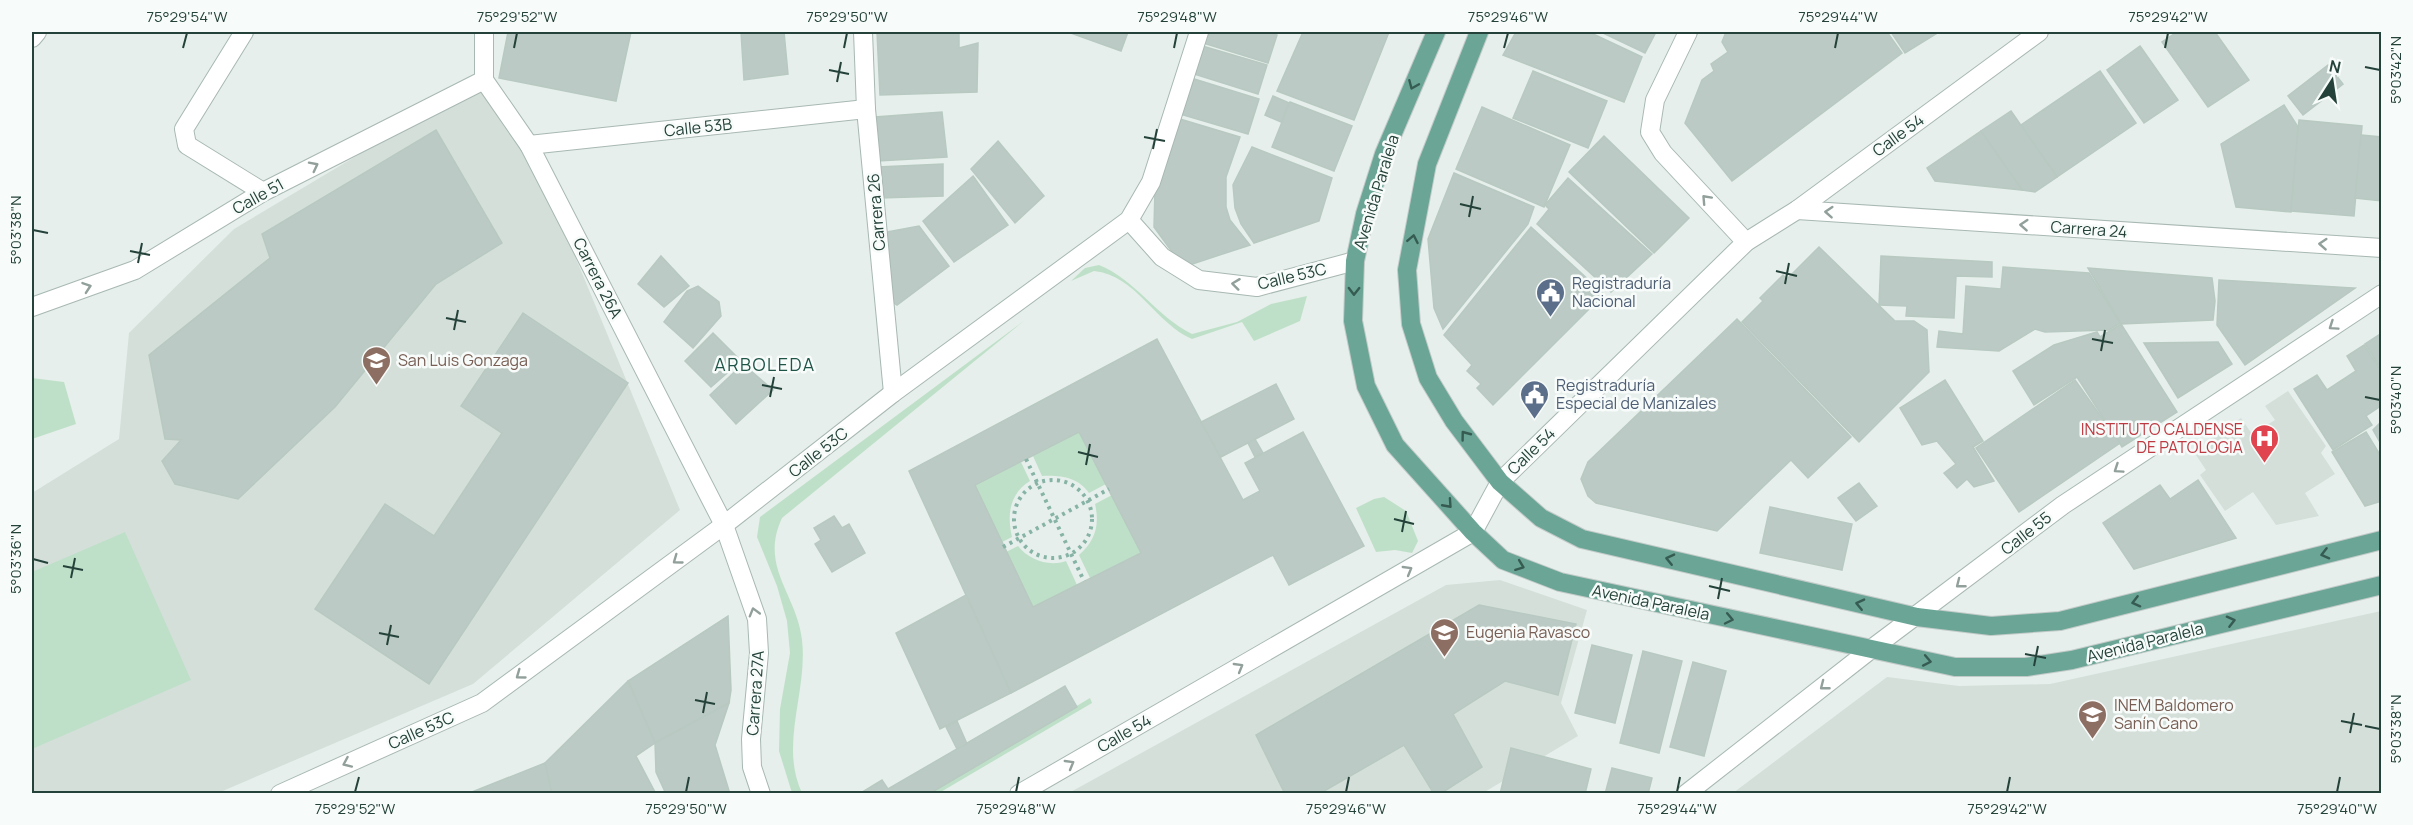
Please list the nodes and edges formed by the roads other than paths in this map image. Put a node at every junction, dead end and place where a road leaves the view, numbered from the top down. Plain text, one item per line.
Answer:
1 (37, 32) edge
2 (244, 32) edge
3 (484, 32) edge
4 (863, 32) edge
5 (1199, 32) edge
6 (1436, 32) edge
7 (1479, 32) edge
8 (1688, 32) edge
9 (2039, 32) edge
10 (32, 38) edge
11 (484, 80) junction
12 (866, 109) junction
13 (529, 145) junction
14 (263, 192) junction
15 (1797, 210) junction
16 (1129, 220) junction
17 (1746, 242) junction
18 (2382, 248) edge
19 (1354, 261) junction
20 (2382, 294) edge
21 (32, 307) edge
22 (893, 393) junction
23 (1500, 482) junction
24 (724, 525) junction
25 (1473, 532) junction
26 (2382, 540) edge
27 (2382, 585) edge
28 (1917, 617) junction
29 (1870, 650) junction
30 (280, 794) edge
31 (761, 794) edge
32 (1019, 794) edge
33 (1686, 794) edge

1 - 10 street
2 - 14 street
3 - 11 street
4 - 12 street, Carrera 26
5 - 16 street
6 -> 19 main road, Avenida Paralela
23 -> 7 main road
17 -> 8 street
9 - 15 street, Calle 54
11 - 13 street, Carrera 26A
14 -> 11 street, Calle 51
12 - 13 street, Calle 53B
12 - 22 street, Carrera 26
13 - 24 street, Carrera 26A
21 -> 14 street, Calle 51
15 - 17 street, Calle 54
18 -> 15 street, Carrera 24
19 -> 16 street, Calle 53C
16 - 22 street, Calle 53C
17 - 23 street, Calle 54
19 -> 25 main road, Avenida Paralela
20 -> 28 street, Calle 55
22 - 24 street, Calle 53C
23 - 25 street, Calle 54
28 -> 23 main road
24 -> 30 street, Calle 53C
31 -> 24 street, Carrera 27A
25 -> 29 main road, Avenida Paralela
32 -> 25 street, Calle 54
26 -> 28 main road
29 -> 27 main road, Avenida Paralela
28 - 29 street, Calle 55
29 -> 33 street, Calle 55

